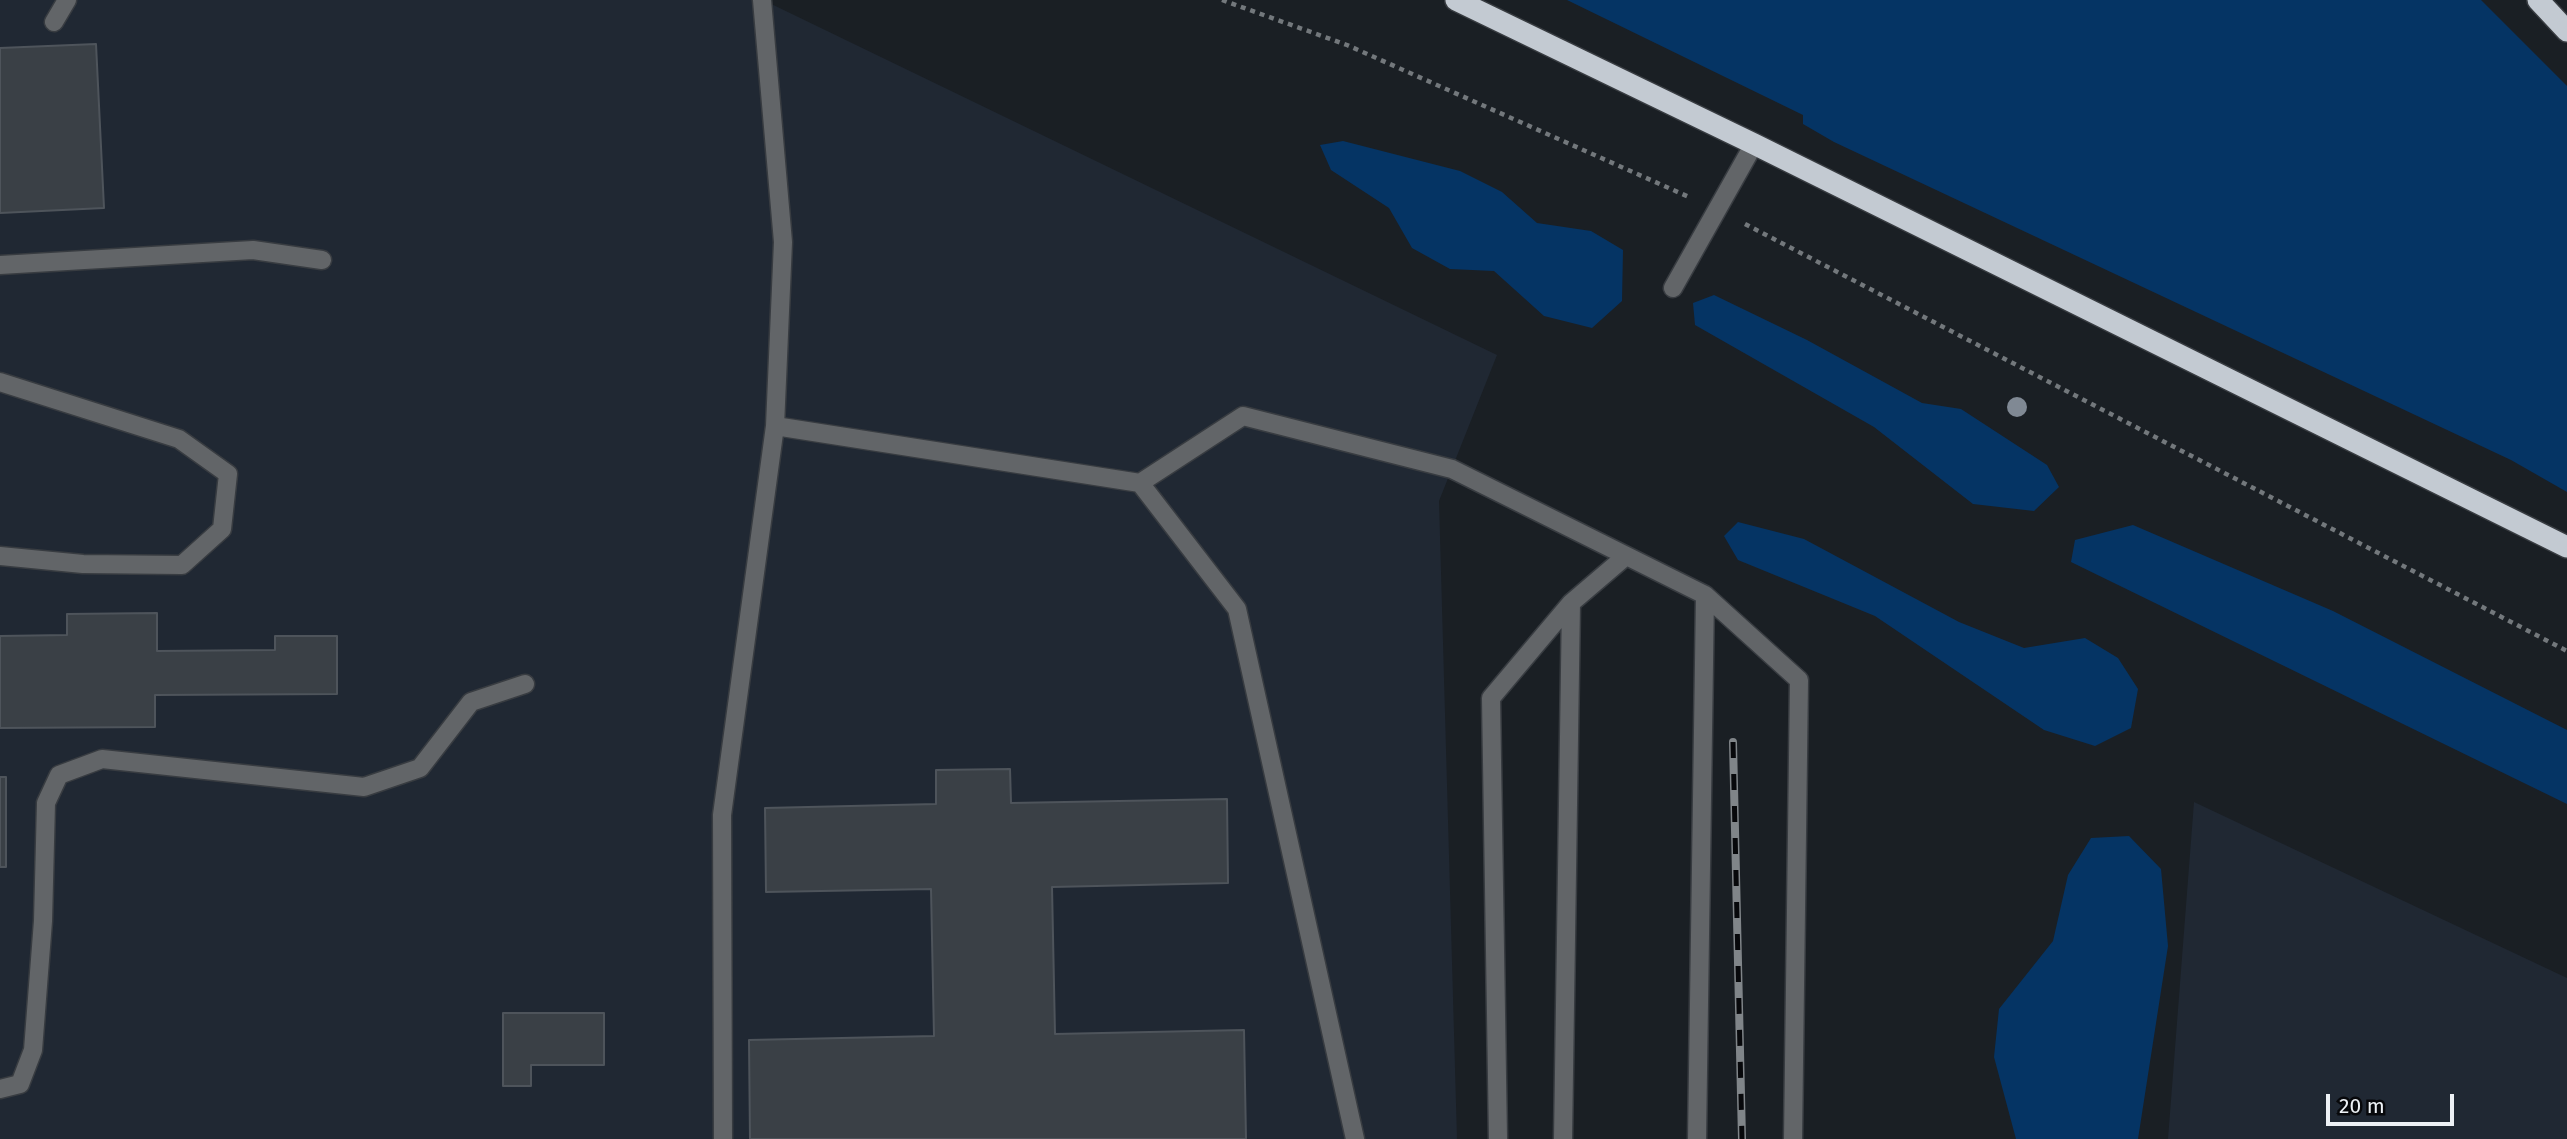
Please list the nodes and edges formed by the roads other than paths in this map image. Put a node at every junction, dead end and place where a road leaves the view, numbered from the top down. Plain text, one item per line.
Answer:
1 (67, 0) edge
2 (762, 0) edge
3 (1456, 0) edge
4 (2538, 0) edge
5 (54, 22) dead end
6 (2567, 31) edge
7 (1754, 144) junction
8 (322, 260) dead end
9 (0, 265) edge
10 (1673, 288) dead end
11 (0, 382) edge
12 (775, 426) junction
13 (1140, 484) junction
14 (2567, 547) edge
15 (0, 556) edge
16 (1626, 556) junction
17 (1705, 595) junction
18 (1572, 603) junction
19 (525, 684) dead end
20 (0, 1089) edge
21 (723, 1139) edge
22 (1355, 1139) edge
23 (1498, 1139) edge
24 (1563, 1139) edge
25 (1698, 1139) edge
26 (1793, 1139) edge

1 - 5 lane
2 - 12 lane
3 - 7 highway
4 - 6 highway
7 - 10 lane
7 - 14 highway
8 - 9 lane
11 - 15 lane
12 - 13 lane
12 - 21 lane
13 - 16 lane
13 - 22 lane
16 - 17 lane
16 - 18 lane
17 - 25 lane
17 - 26 lane
18 - 23 lane
18 - 24 lane
19 - 20 lane

